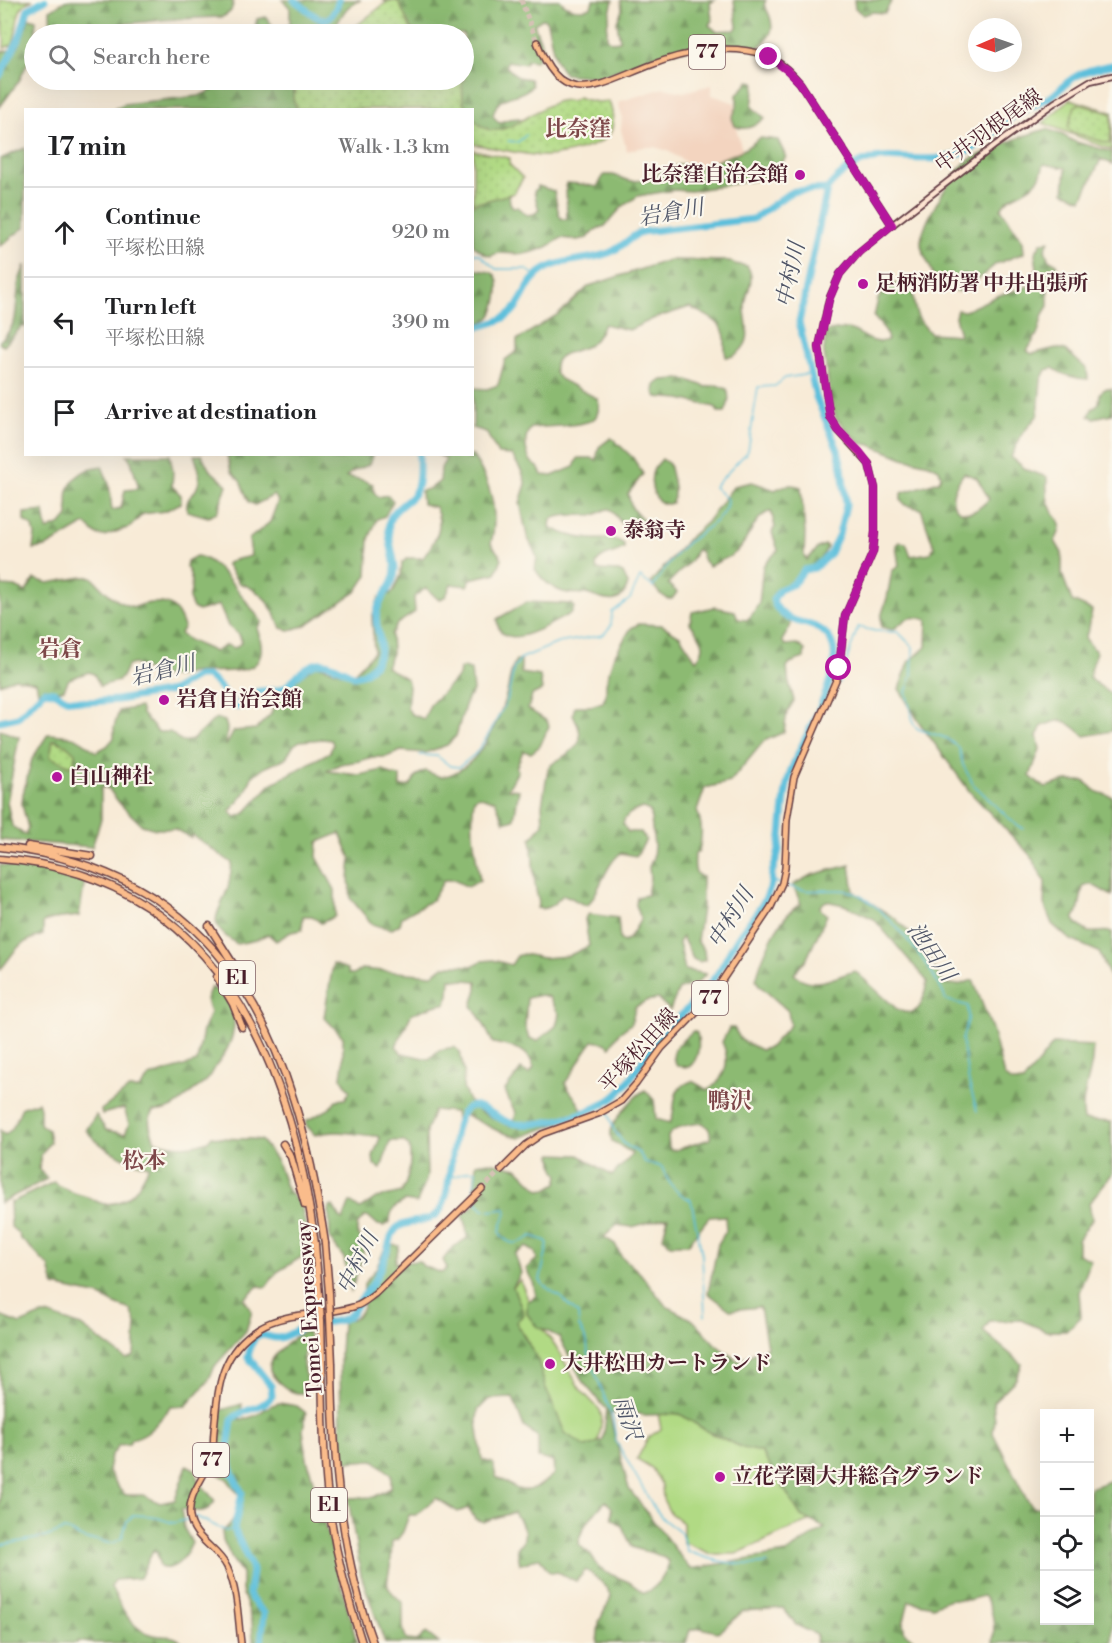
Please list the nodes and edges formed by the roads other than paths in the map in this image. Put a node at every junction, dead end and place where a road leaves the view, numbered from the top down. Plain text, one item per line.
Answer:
1 (537, 42) tunnel mouth
2 (1112, 76) edge
3 (892, 225) junction
4 (0, 847) edge
5 (92, 856) dead end
6 (0, 859) edge
7 (136, 899) junction
8 (209, 926) dead end
9 (242, 1027) dead end
10 (287, 1079) junction
11 (283, 1143) dead end
12 (501, 1170) tunnel mouth
13 (482, 1189) tunnel mouth
14 (315, 1244) junction
15 (241, 1643) edge
16 (362, 1643) edge
17 (373, 1643) edge

1 - 3 main road, 77
2 - 3 main road, 中井羽根尾線
3 - 12 main road, 平塚松田線 / 77
4 - 5 highway
4 - 10 highway, Tomei Expressway / E1
6 - 7 highway, Tomei Expressway / E1
7 - 9 highway
7 - 14 highway, Tomei Expressway / E1
8 - 10 highway
10 - 17 highway, Tomei Expressway / E1, bridge
11 - 14 highway
13 - 15 main road, 77
14 - 16 highway, Tomei Expressway / E1, bridge

